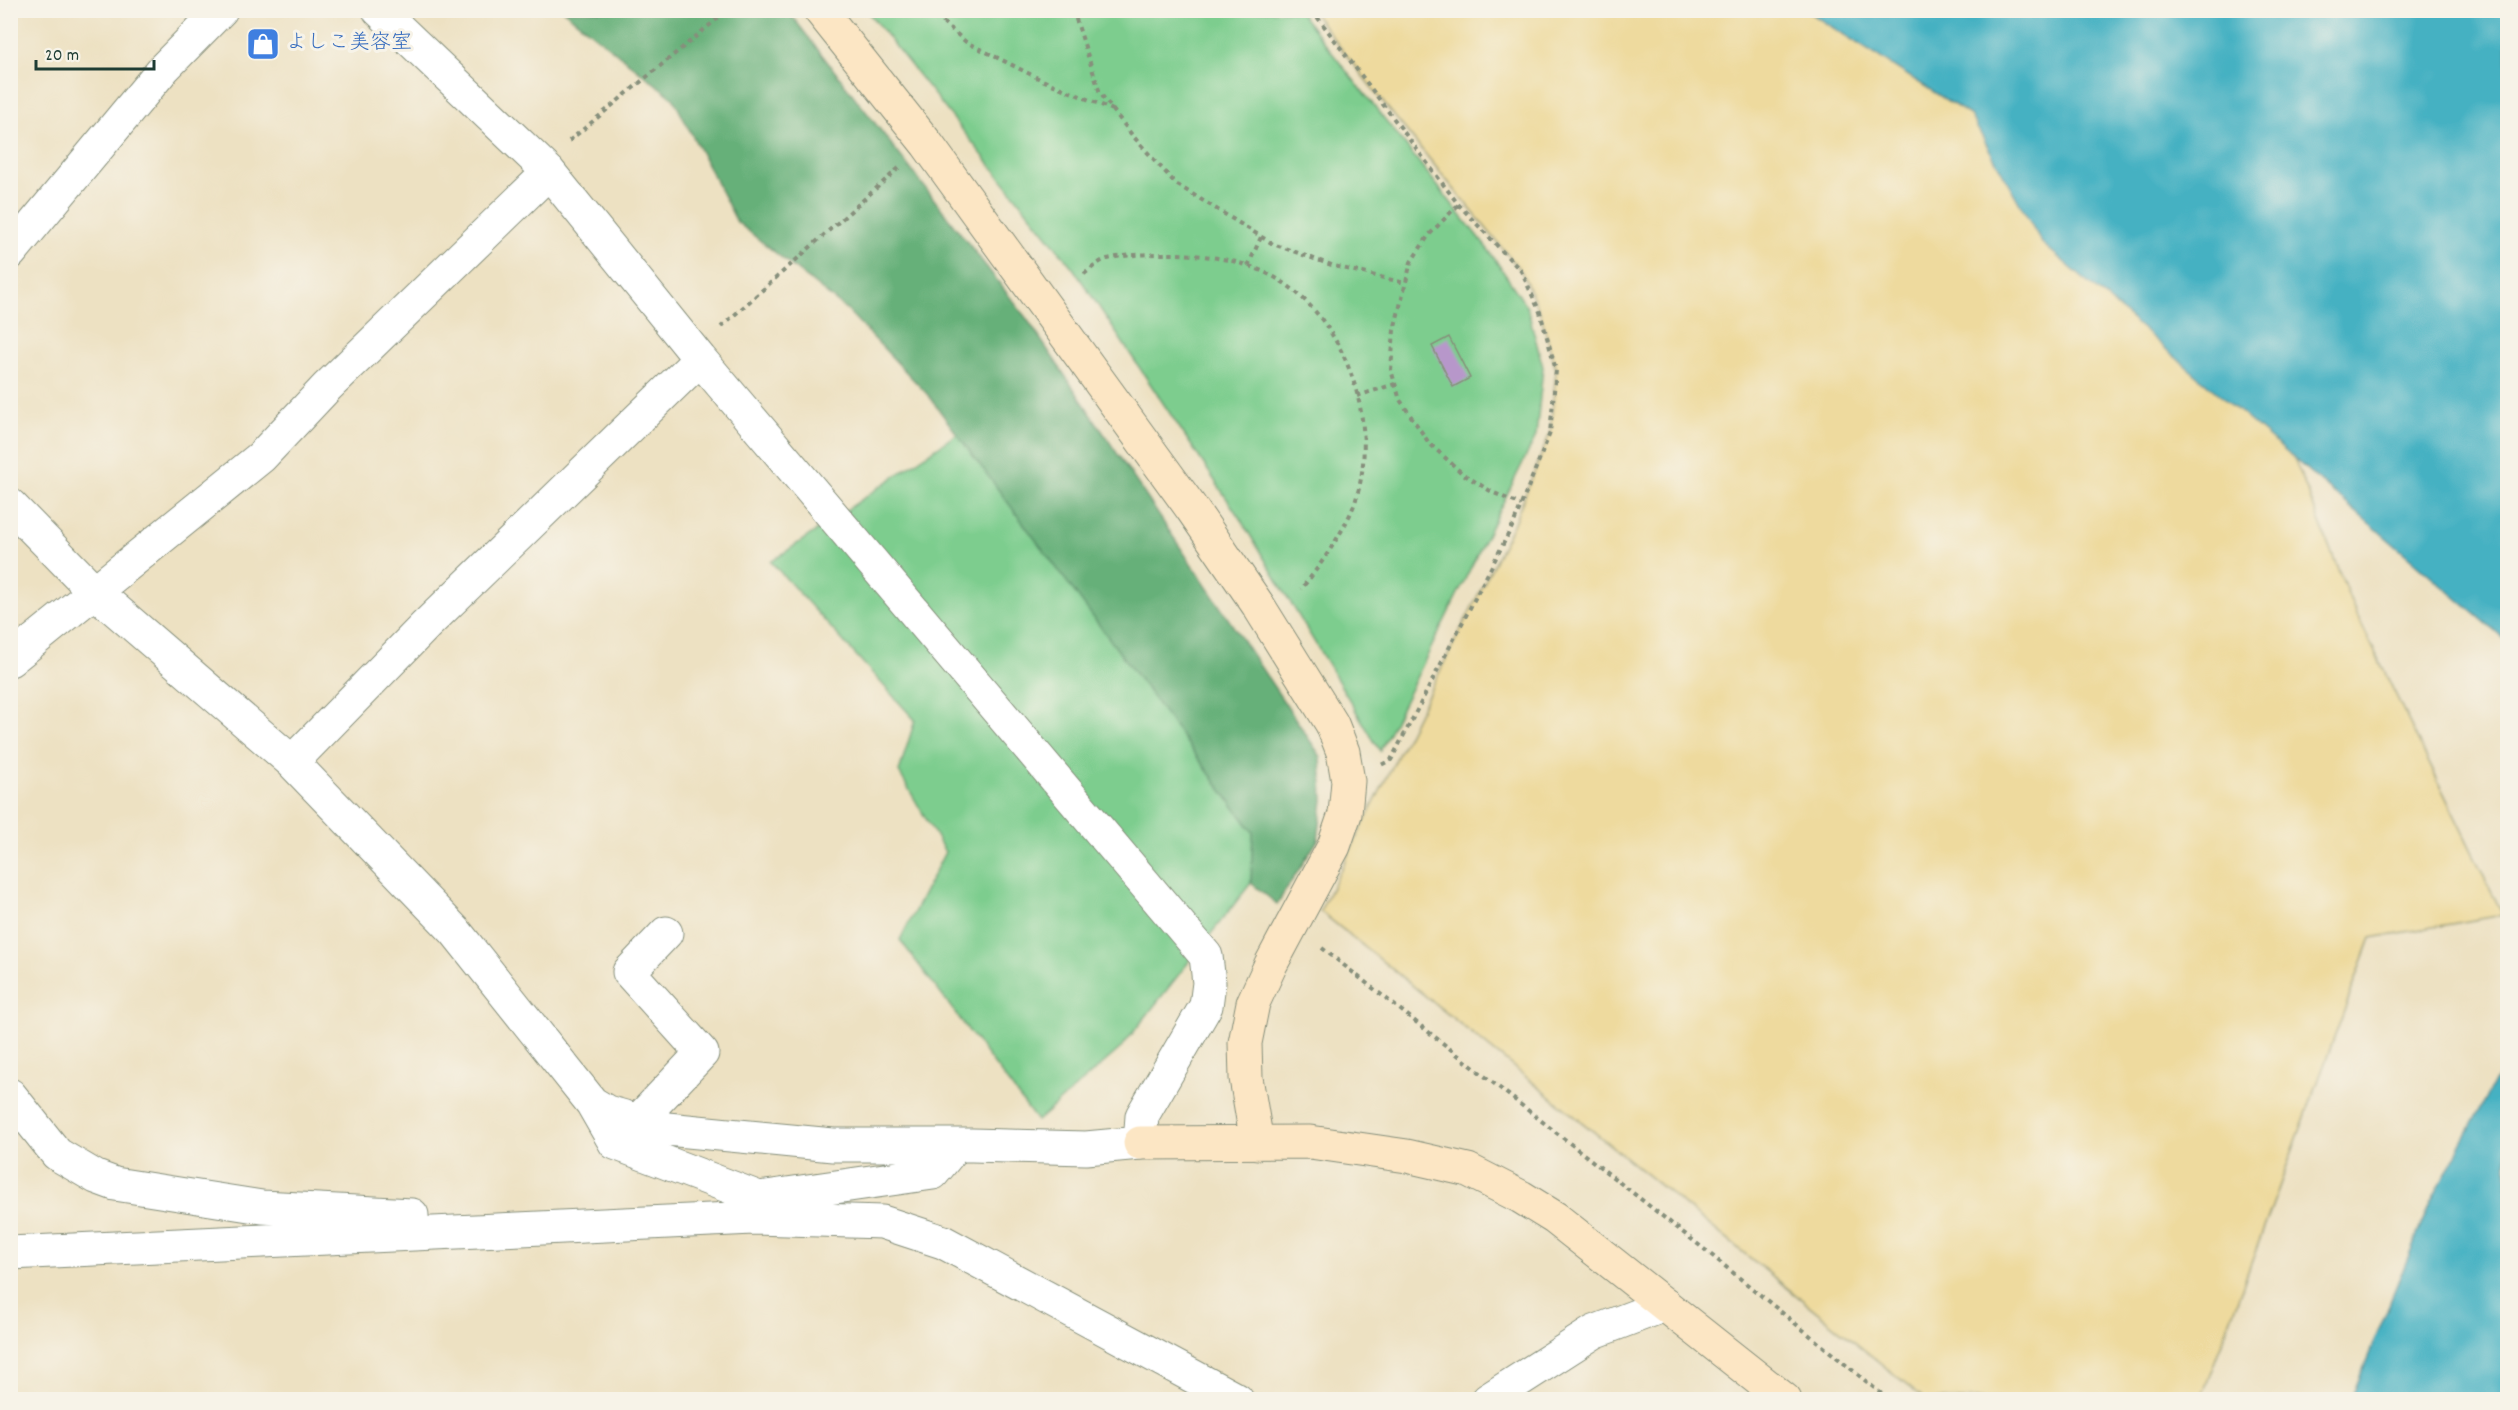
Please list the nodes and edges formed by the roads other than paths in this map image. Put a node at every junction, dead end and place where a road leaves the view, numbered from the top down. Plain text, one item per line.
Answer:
1 (221, 10) edge
2 (379, 10) edge
3 (820, 10) edge
4 (545, 169) junction
5 (10, 253) edge
6 (697, 356) junction
7 (10, 505) edge
8 (95, 592) junction
9 (10, 660) edge
10 (292, 762) junction
11 (666, 933) dead end
12 (10, 1095) edge
13 (592, 1103) junction
14 (638, 1121) junction
15 (1140, 1143) junction
16 (1257, 1143) junction
17 (956, 1145) junction
18 (756, 1208) junction
19 (497, 1230) junction
20 (10, 1253) edge
21 (1665, 1305) junction
22 (1237, 1400) edge
23 (1488, 1400) edge
24 (1785, 1400) edge

1 - 5 street
2 - 4 street
3 - 16 street
4 - 6 street
4 - 8 street
6 - 10 street
6 - 15 street
7 - 8 street
8 - 9 street
8 - 10 street
10 - 13 street
11 - 14 street
12 - 19 street
13 - 14 street
13 - 18 street
14 - 17 street
15 - 16 street
15 - 17 street
16 - 21 street
17 - 18 street
18 - 19 street
18 - 22 street
19 - 20 street
21 - 23 street
21 - 24 street

